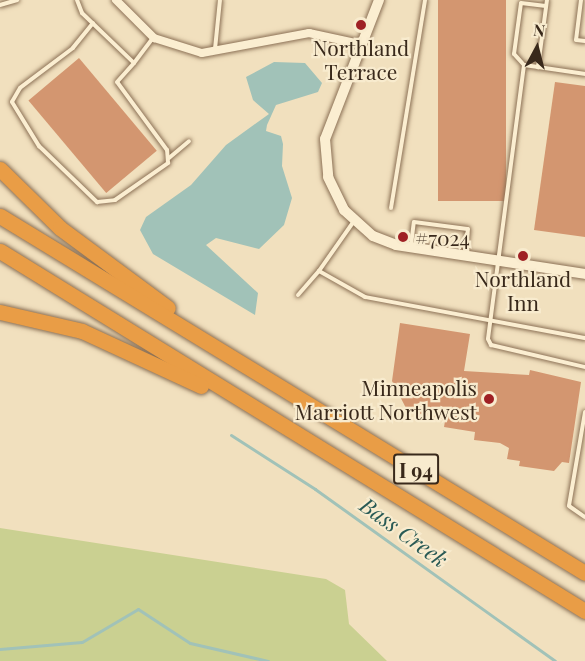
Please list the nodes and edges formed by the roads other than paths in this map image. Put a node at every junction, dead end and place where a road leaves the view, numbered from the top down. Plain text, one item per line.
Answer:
1 (17, 0) edge
2 (77, 0) edge
3 (116, 0) edge
4 (220, 0) edge
5 (379, 0) edge
6 (424, 0) edge
7 (547, 0) edge
8 (581, 0) edge
9 (0, 5) edge
10 (546, 6) junction
11 (93, 23) junction
12 (153, 38) junction
13 (585, 40) edge
14 (360, 44) junction
15 (215, 53) junction
16 (134, 63) junction
17 (524, 65) junction
18 (538, 67) junction
19 (585, 74) edge
20 (189, 141) dead end
21 (169, 158) junction
22 (0, 169) edge
23 (391, 208) dead end
24 (0, 216) edge
25 (354, 220) junction
26 (410, 248) junction
27 (0, 251) edge
28 (465, 256) junction
29 (498, 260) junction
30 (319, 271) junction
31 (585, 274) edge
32 (298, 295) dead end
33 (0, 312) edge
34 (490, 323) junction
35 (585, 338) edge
36 (247, 367) junction
37 (585, 368) edge
38 (585, 412) edge
39 (278, 423) junction
40 (585, 516) edge
41 (585, 573) edge
42 (585, 611) edge

1 - 9 lane
2 - 11 lane
3 - 12 street
4 - 15 lane
5 - 14 street
6 - 23 lane
7 - 10 lane
8 - 13 lane
10 - 17 lane
10 - 18 lane
11 - 16 lane
11 - 21 lane
12 - 15 street
12 - 16 lane
14 - 15 street
14 - 25 street
16 - 21 lane
17 - 18 lane
17 - 29 lane
18 - 19 lane
20 - 21 lane
22 - 36 highway
24 - 36 highway, I 94
25 - 26 street
25 - 30 lane
26 - 28 street
26 - 28 lane
27 - 39 highway, I 94
28 - 29 street
29 - 31 street
29 - 34 lane
30 - 32 lane
30 - 34 lane
33 - 39 highway
34 - 35 lane
34 - 37 lane
36 - 41 highway, I 94
38 - 40 lane
39 - 42 highway, I 94

